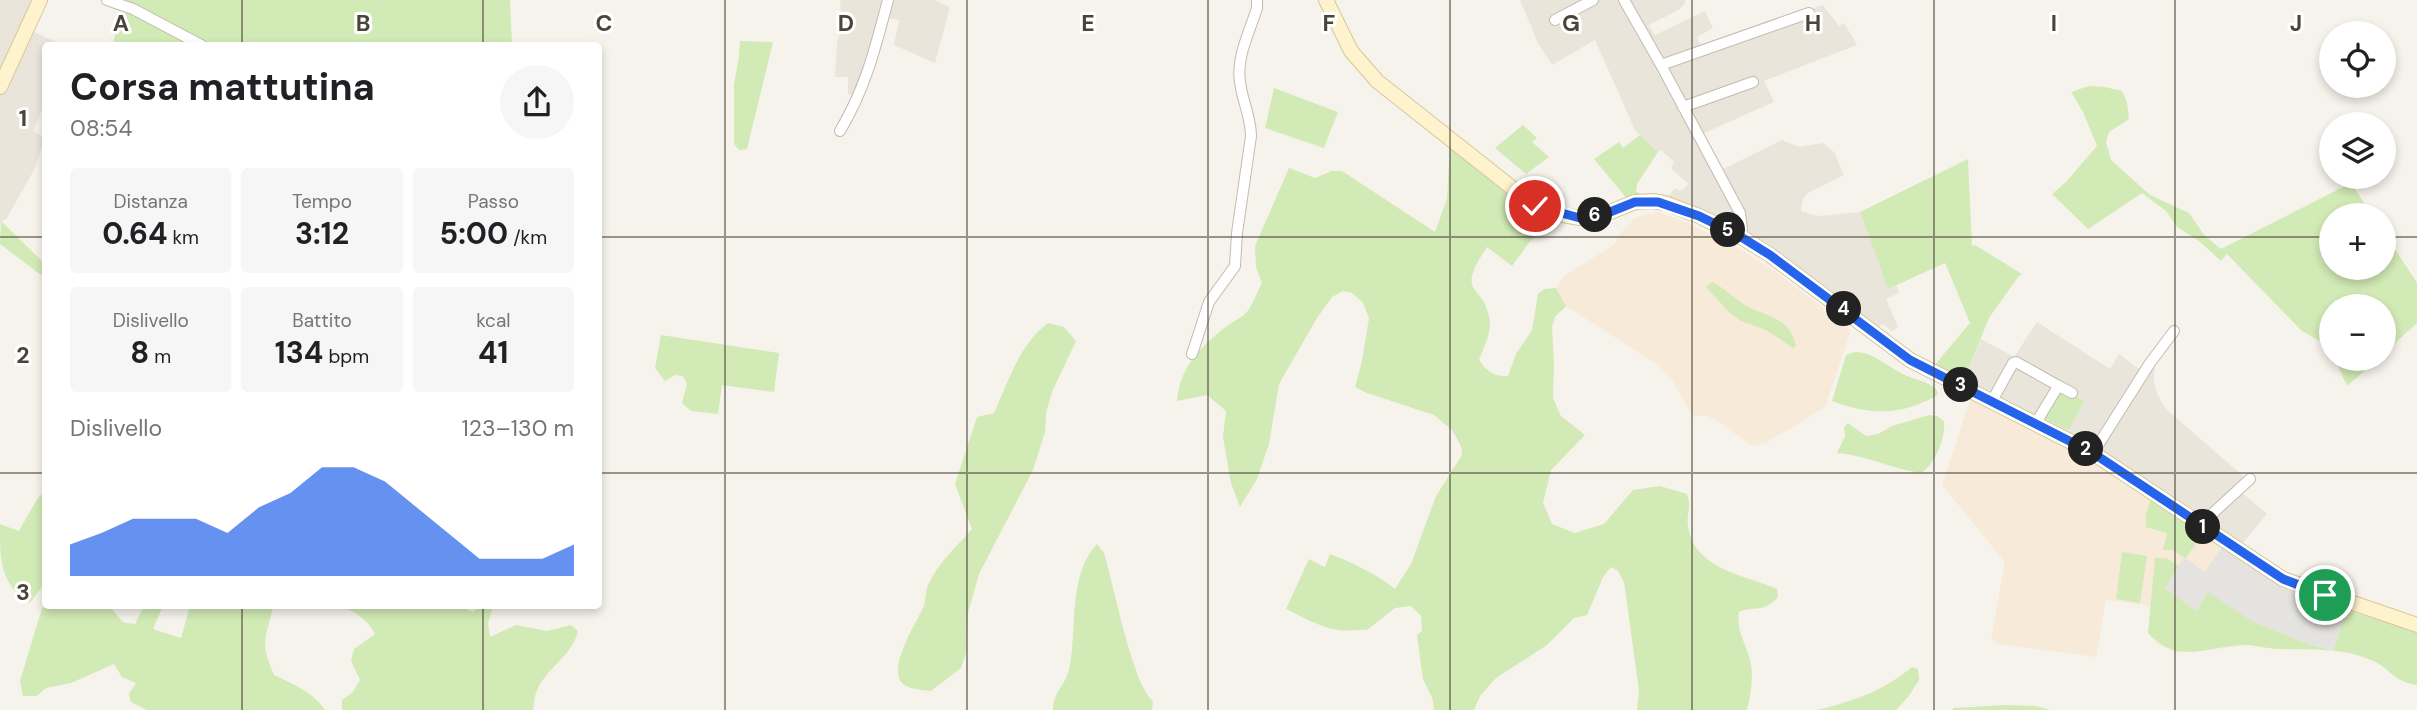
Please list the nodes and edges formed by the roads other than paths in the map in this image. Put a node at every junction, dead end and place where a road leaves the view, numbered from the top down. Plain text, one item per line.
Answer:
1 (40, 0) edge
2 (107, 0) edge
3 (888, 0) edge
4 (1257, 0) edge
5 (1326, 0) edge
6 (1593, 0) edge
7 (1623, 0) edge
8 (1809, 13) dead end
9 (1555, 20) dead end
10 (195, 42) edge
11 (1661, 65) junction
12 (1753, 82) dead end
13 (0, 88) edge
14 (1683, 107) junction
15 (840, 131) dead end
16 (1738, 235) junction
17 (2174, 331) dead end
18 (1192, 354) dead end
19 (2057, 385) junction
20 (2072, 393) dead end
21 (1992, 401) junction
22 (2036, 423) junction
23 (2093, 453) junction
24 (2250, 479) dead end
25 (2200, 525) junction
26 (2417, 625) edge

1 - 13 street
2 - 10 street
3 - 15 street
4 - 18 street
5 - 16 street
6 - 9 street
7 - 11 street
8 - 11 street
11 - 14 street
12 - 14 street
14 - 16 street
16 - 21 street
17 - 23 street
19 - 20 street
19 - 21 street
19 - 22 street
21 - 22 street
22 - 23 street
23 - 25 street
24 - 25 street
25 - 26 street

